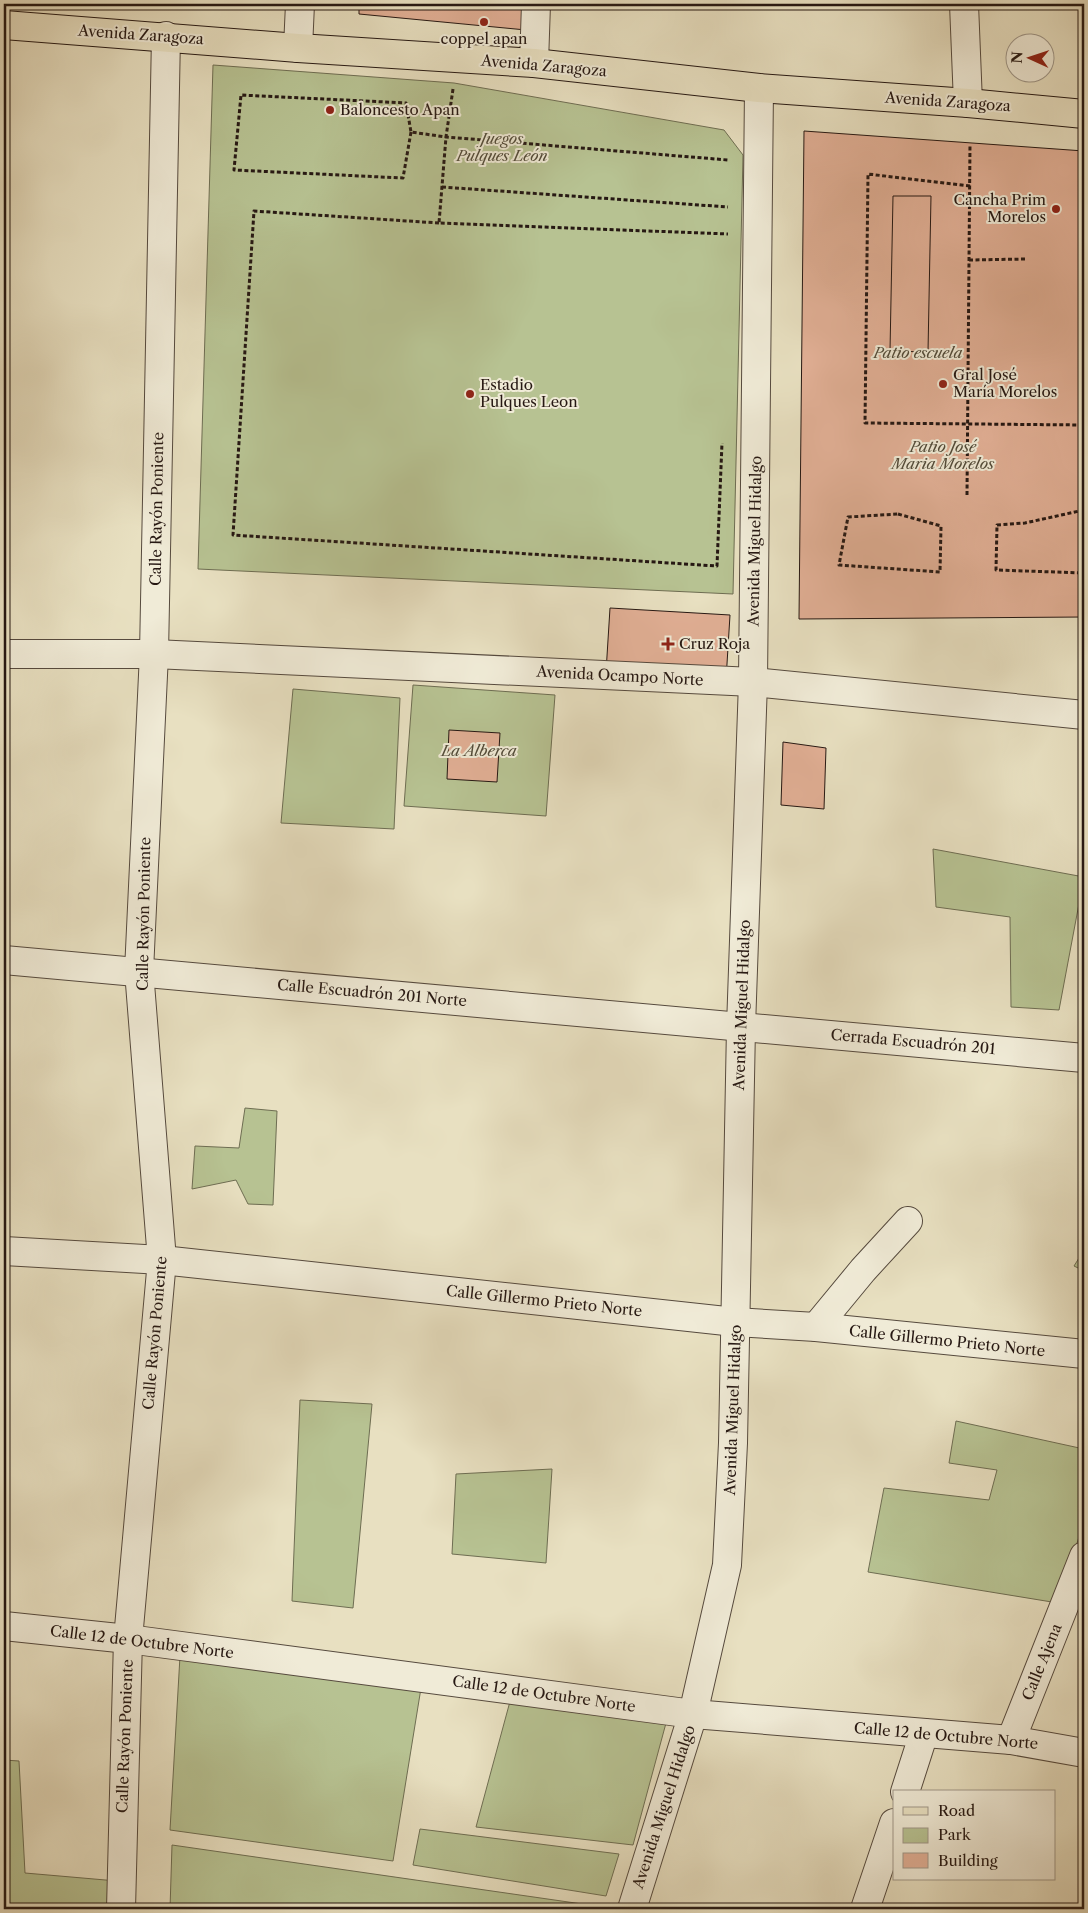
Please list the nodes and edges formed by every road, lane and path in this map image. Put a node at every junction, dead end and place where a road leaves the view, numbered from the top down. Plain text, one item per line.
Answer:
1 (300, 4) edge
2 (536, 4) edge
3 (964, 4) edge
4 (4, 25) edge
5 (166, 36) junction
6 (298, 48) junction
7 (534, 63) junction
8 (454, 84) dead end
9 (759, 88) junction
10 (968, 103) junction
11 (1084, 114) edge
12 (411, 132) junction
13 (446, 137) junction
14 (970, 144) dead end
15 (730, 169) dead end
16 (970, 186) junction
17 (442, 187) junction
18 (728, 197) dead end
19 (439, 223) junction
20 (732, 234) dead end
21 (1026, 259) dead end
22 (969, 260) junction
23 (967, 425) junction
24 (1084, 425) edge
25 (723, 439) dead end
26 (967, 495) dead end
27 (1084, 510) edge
28 (898, 514) joint
29 (1084, 573) edge
30 (4, 654) edge
31 (154, 654) junction
32 (753, 682) junction
33 (1084, 715) edge
34 (4, 960) edge
35 (139, 971) junction
36 (741, 1027) junction
37 (1084, 1058) edge
38 (908, 1221) dead end
39 (4, 1251) edge
40 (162, 1260) junction
41 (735, 1322) junction
42 (816, 1327) junction
43 (1084, 1354) edge
44 (1084, 1556) edge
45 (4, 1626) edge
46 (128, 1639) junction
47 (693, 1714) junction
48 (924, 1733) junction
49 (1011, 1740) junction
50 (1084, 1753) edge
51 (906, 1790) edge
52 (893, 1825) edge
53 (121, 1909) edge
54 (632, 1909) edge
55 (865, 1909) edge

1 - 6 street
2 - 7 street
3 - 10 street
4 - 5 main road, Avenida Zaragoza
5 - 6 main road, Avenida Zaragoza
5 - 31 street, Calle Rayón Poniente
6 - 7 main road, Avenida Zaragoza
7 - 9 main road, Avenida Zaragoza
8 - 13 path
9 - 10 main road, Avenida Zaragoza
9 - 32 street, Avenida Miguel Hidalgo
10 - 11 main road, Avenida Zaragoza
12 - 12 path
12 - 13 path
13 - 15 path
13 - 17 path
14 - 16 path
16 - 22 path
16 - 23 path
17 - 18 path
17 - 19 path
19 - 20 path
19 - 25 path
21 - 22 path
22 - 23 path
23 - 24 path
23 - 26 path
27 - 29 path
28 - 28 path
30 - 31 street
31 - 32 street, Avenida Ocampo Norte
31 - 35 street, Calle Rayón Poniente
32 - 33 street, Avenida Ocampo Norte
32 - 36 street, Avenida Miguel Hidalgo
34 - 35 street, Calle Escuadrón 201 Norte
35 - 36 street, Calle Escuadrón 201 Norte
35 - 40 street, Calle Rayón Poniente
36 - 37 street, Cerrada Escuadrón 201
36 - 41 street, Avenida Miguel Hidalgo
38 - 42 street
39 - 40 street, Calle Gillermo Prieto Norte
40 - 41 street, Calle Gillermo Prieto Norte
40 - 46 street, Calle Rayón Poniente
41 - 42 street, Calle Gillermo Prieto Norte
41 - 47 street, Avenida Miguel Hidalgo
42 - 43 street, Calle Gillermo Prieto Norte
44 - 49 street, Calle Ajena
45 - 46 street, Calle 12 de Octubre Norte
46 - 47 street, Calle 12 de Octubre Norte
46 - 53 street, Calle Rayón Poniente
47 - 48 street, Calle 12 de Octubre Norte
47 - 54 street, Avenida Miguel Hidalgo
48 - 49 street, Calle 12 de Octubre Norte
48 - 51 street
49 - 50 street, Calle 12 de Octubre Norte
52 - 55 street

